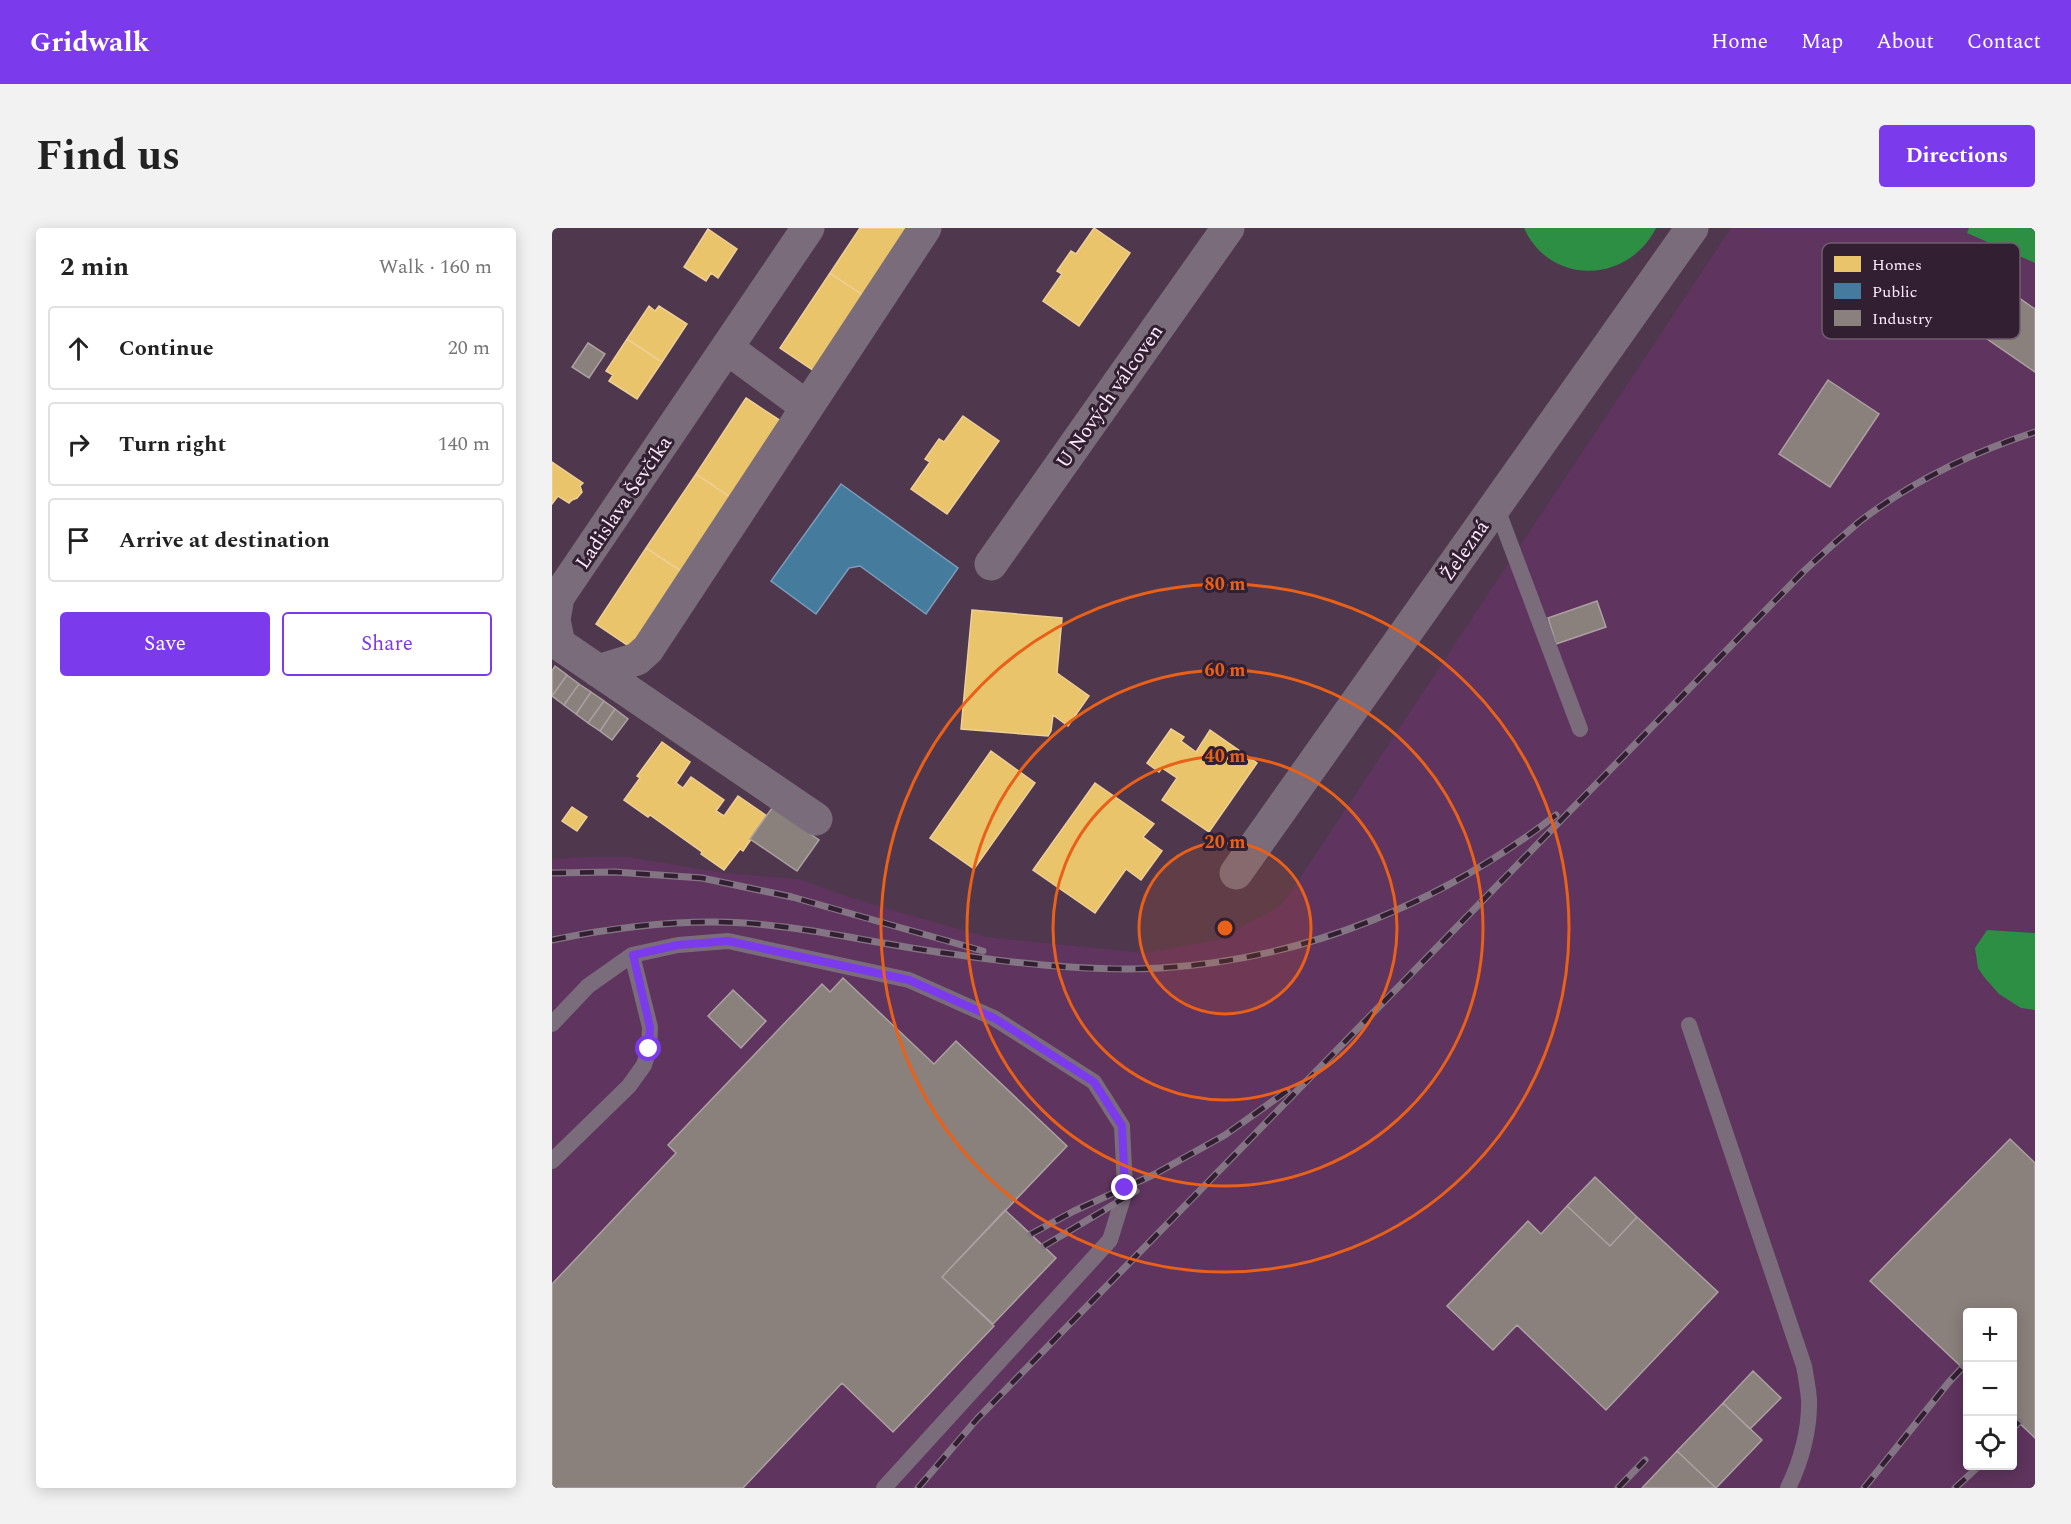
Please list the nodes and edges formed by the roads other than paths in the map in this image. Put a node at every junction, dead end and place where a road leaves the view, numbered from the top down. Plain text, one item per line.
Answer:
1 (808, 228) edge
2 (925, 228) edge
3 (1228, 228) edge
4 (1692, 228) edge
5 (727, 348) junction
6 (807, 406) junction
7 (1496, 506) junction
8 (991, 564) dead end
9 (598, 671) junction
10 (1580, 729) dead end
11 (816, 819) dead end
12 (1236, 873) dead end
13 (633, 955) junction
14 (552, 1024) edge
15 (1689, 1025) dead end
16 (552, 1161) edge
17 (884, 1488) edge
18 (1788, 1488) edge

1 - 5 street, Ladislava Ševčíka
2 - 6 street
3 - 8 street, U Nových válcoven
4 - 7 street, Železná
5 - 6 street
5 - 9 street, Ladislava Ševčíka
6 - 9 street
7 - 10 lane
7 - 12 street, Železná
9 - 11 street, Ladislava Ševčíka
13 - 14 lane
13 - 16 lane
13 - 17 lane
15 - 18 lane

